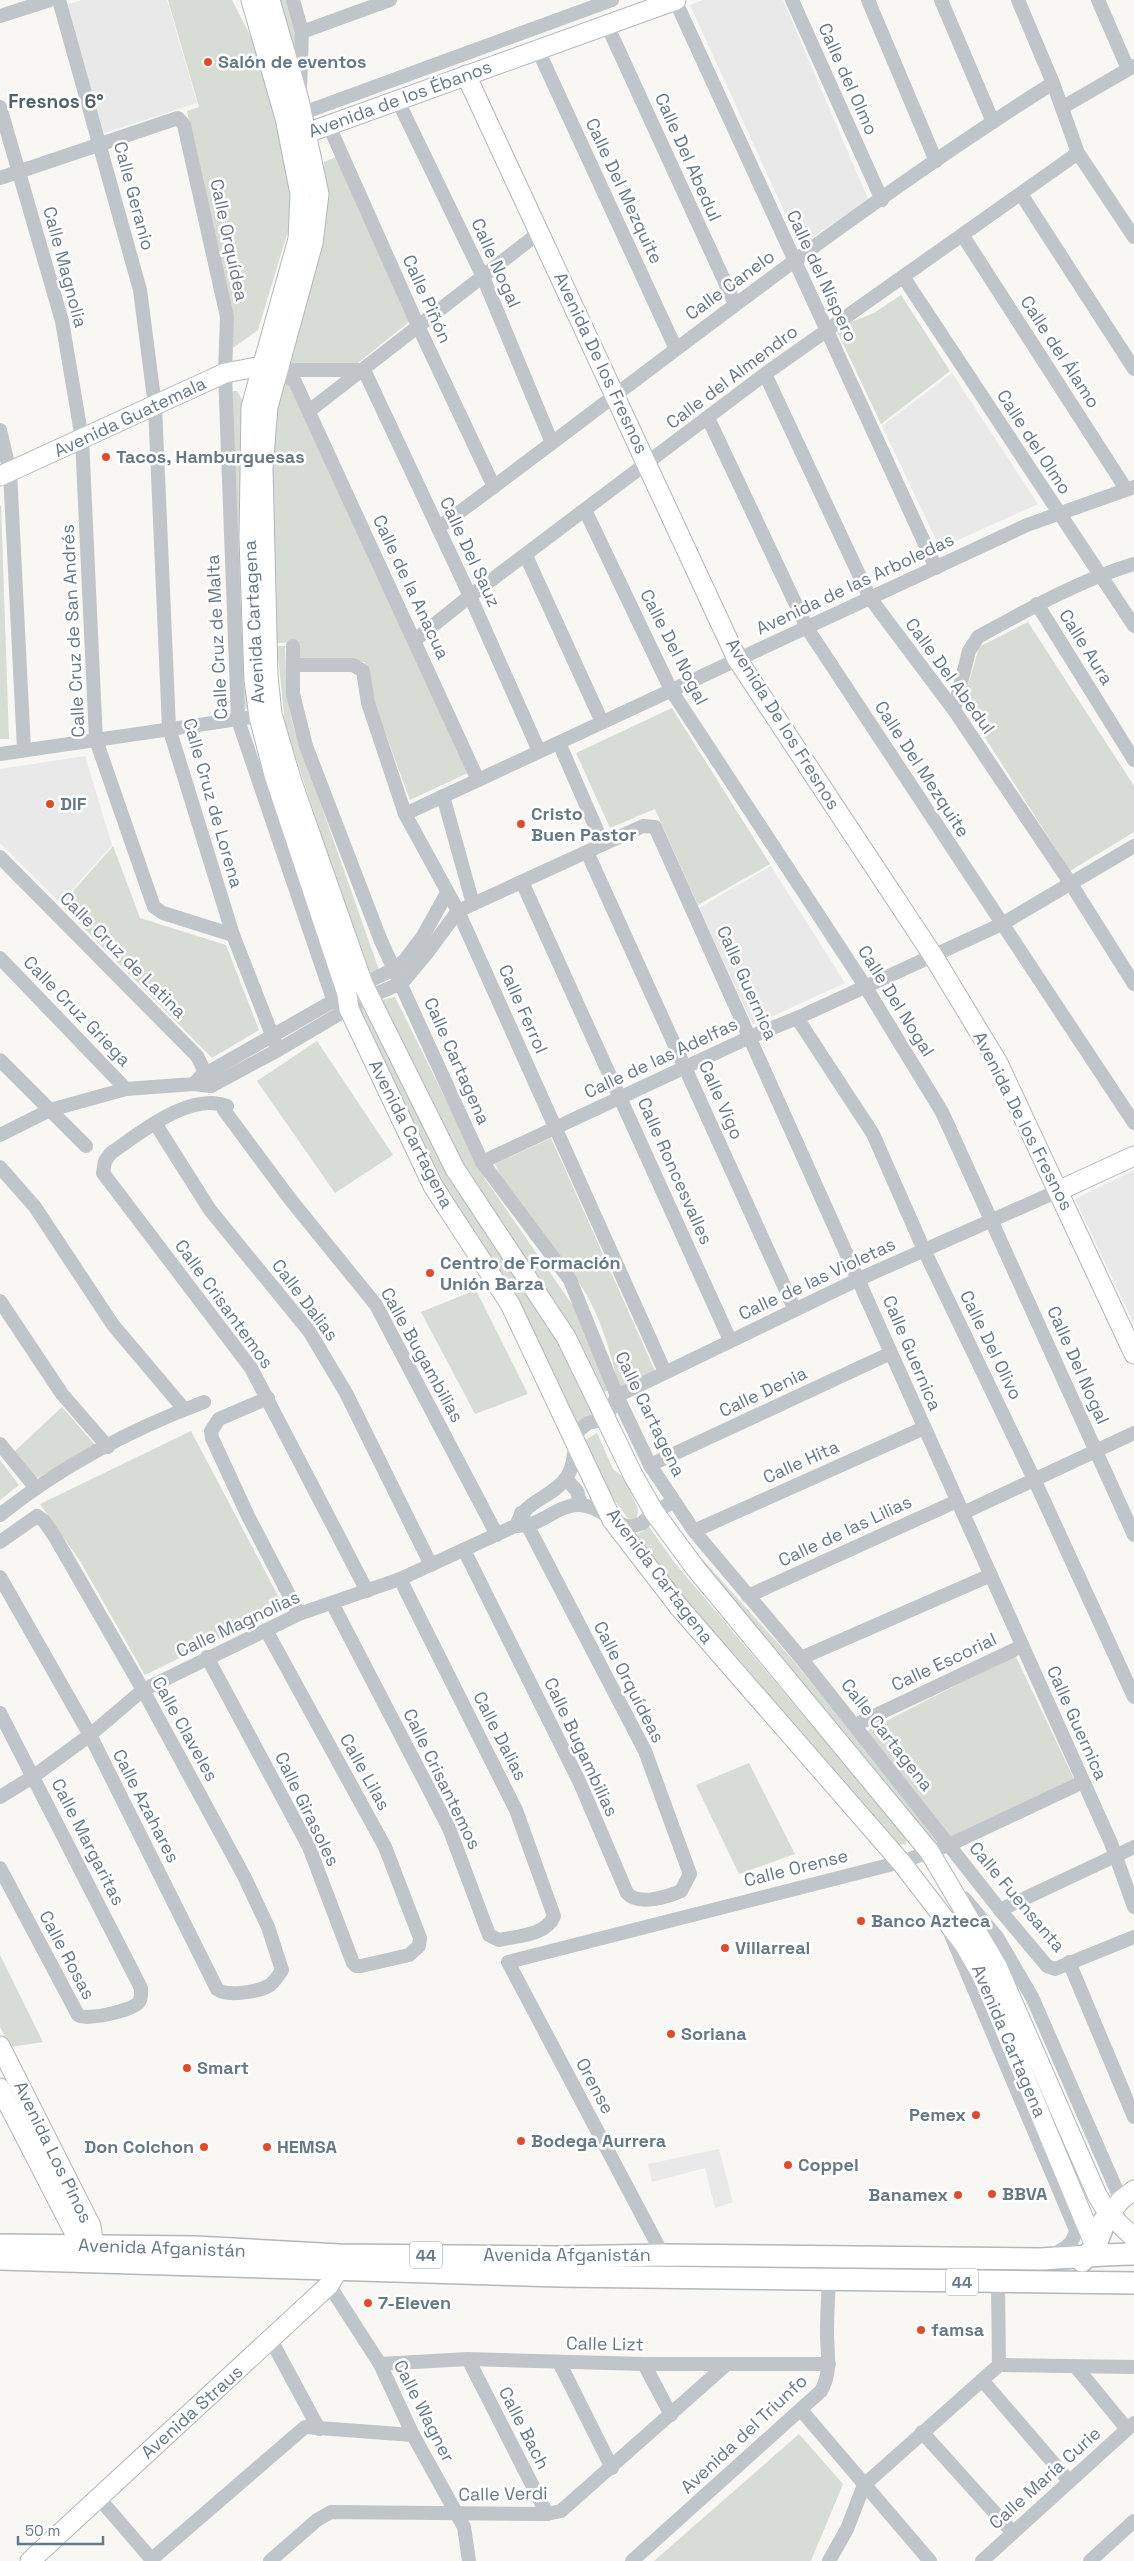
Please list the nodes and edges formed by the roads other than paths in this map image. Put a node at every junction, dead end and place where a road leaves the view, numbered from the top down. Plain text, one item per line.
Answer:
1 (50, 0) edge
2 (59, 0) edge
3 (241, 0) edge
4 (251, 0) edge
5 (270, 0) edge
6 (293, 0) edge
7 (612, 0) edge
8 (676, 0) edge
9 (792, 0) edge
10 (868, 0) edge
11 (941, 0) edge
12 (1018, 0) edge
13 (1098, 0) edge
14 (383, 1) edge
15 (0, 16) edge
16 (608, 25) junction
17 (302, 32) junction
18 (264, 46) junction
19 (538, 50) junction
20 (1131, 67) edge
21 (466, 75) junction
22 (1053, 83) junction
23 (398, 101) junction
24 (301, 106) junction
25 (1062, 106) junction
26 (0, 107) edge
27 (992, 122) junction
28 (329, 126) junction
29 (299, 136) junction
30 (100, 144) junction
31 (1078, 153) junction
32 (936, 161) junction
33 (19, 172) junction
34 (0, 178) edge
35 (1020, 194) junction
36 (882, 200) junction
37 (540, 232) junction
38 (963, 236) junction
39 (1134, 237) edge
40 (794, 261) junction
41 (483, 277) junction
42 (904, 278) junction
43 (734, 304) junction
44 (419, 328) junction
45 (827, 329) junction
46 (676, 349) junction
47 (270, 368) junction
48 (1134, 369) edge
49 (364, 370) junction
50 (225, 373) junction
51 (765, 374) junction
52 (615, 396) junction
53 (155, 406) junction
54 (309, 411) junction
55 (708, 418) junction
56 (0, 430) edge
57 (82, 439) junction
58 (552, 443) junction
59 (647, 464) junction
60 (5, 474) edge
61 (494, 487) junction
62 (1130, 488) edge
63 (585, 510) junction
64 (1057, 512) junction
65 (438, 528) junction
66 (526, 556) junction
67 (1134, 564) edge
68 (936, 568) junction
69 (1101, 574) junction
70 (470, 596) junction
71 (870, 598) junction
72 (1037, 604) junction
73 (1134, 626) edge
74 (807, 628) junction
75 (416, 640) junction
76 (293, 646) dead end
77 (737, 659) junction
78 (293, 665) junction
79 (671, 690) junction
80 (954, 710) junction
81 (266, 716) junction
82 (238, 720) junction
83 (602, 722) junction
84 (169, 728) junction
85 (96, 740) junction
86 (559, 743) junction
87 (24, 749) junction
88 (539, 751) junction
89 (0, 754) edge
90 (1134, 760) edge
91 (478, 780) junction
92 (443, 796) junction
93 (405, 814) junction
94 (603, 844) junction
95 (1133, 849) edge
96 (587, 852) junction
97 (0, 857) edge
98 (522, 882) junction
99 (1071, 884) junction
100 (447, 893) junction
101 (473, 904) junction
102 (458, 911) junction
103 (1002, 924) junction
104 (233, 935) junction
105 (932, 954) junction
106 (0, 958) edge
107 (394, 969) junction
108 (402, 983) junction
109 (1134, 984) edge
110 (865, 986) junction
111 (352, 997) junction
112 (797, 1018) junction
113 (750, 1037) junction
114 (276, 1044) junction
115 (0, 1060) edge
116 (686, 1068) junction
117 (209, 1080) junction
118 (126, 1089) junction
119 (621, 1097) junction
120 (50, 1110) junction
121 (155, 1123) junction
122 (1134, 1123) edge
123 (555, 1127) junction
124 (0, 1135) edge
125 (86, 1146) dead end
126 (1134, 1156) edge
127 (482, 1162) junction
128 (0, 1167) edge
129 (1058, 1190) junction
130 (993, 1221) junction
131 (924, 1250) junction
132 (860, 1279) junction
133 (0, 1301) edge
134 (795, 1310) junction
135 (730, 1340) junction
136 (892, 1353) junction
137 (1134, 1354) edge
138 (665, 1372) junction
139 (617, 1396) junction
140 (268, 1398) junction
141 (204, 1402) dead end
142 (184, 1409) junction
143 (606, 1420) junction
144 (924, 1428) junction
145 (1134, 1432) edge
146 (0, 1444) edge
147 (108, 1447) junction
148 (576, 1447) junction
149 (1095, 1451) junction
150 (650, 1465) junction
151 (566, 1479) junction
152 (1034, 1479) junction
153 (35, 1487) junction
154 (673, 1502) junction
155 (581, 1505) junction
156 (960, 1507) junction
157 (654, 1512) junction
158 (0, 1515) edge
159 (612, 1520) junction
160 (521, 1522) junction
161 (694, 1531) junction
162 (496, 1535) junction
163 (1134, 1535) edge
164 (0, 1542) edge
165 (464, 1550) junction
166 (431, 1565) junction
167 (991, 1575) junction
168 (0, 1577) edge
169 (400, 1579) junction
170 (367, 1591) junction
171 (748, 1596) junction
172 (332, 1603) junction
173 (299, 1614) junction
174 (266, 1630) junction
175 (1022, 1646) junction
176 (207, 1658) junction
177 (801, 1658) junction
178 (143, 1690) junction
179 (1134, 1697) edge
180 (0, 1713) edge
181 (855, 1725) junction
182 (90, 1736) junction
183 (34, 1776) junction
184 (1083, 1782) junction
185 (0, 1797) edge
186 (949, 1845) junction
187 (924, 1846) junction
188 (888, 1847) junction
189 (1134, 1847) edge
190 (1116, 1856) junction
191 (901, 1862) junction
192 (0, 1868) edge
193 (690, 1874) joint
194 (944, 1874) junction
195 (926, 1894) junction
196 (1134, 1907) edge
197 (1000, 1910) junction
198 (554, 1916) joint
199 (943, 1916) junction
200 (420, 1938) joint
201 (1133, 1939) edge
202 (508, 1962) joint
203 (1069, 1962) junction
204 (282, 1970) joint
205 (141, 1988) joint
206 (0, 2046) edge
207 (0, 2088) edge
208 (1134, 2117) edge
209 (1121, 2201) edge
210 (1134, 2238) edge
211 (0, 2245) edge
212 (1089, 2250) junction
213 (88, 2253) junction
214 (1134, 2254) edge
215 (663, 2255) junction
216 (895, 2258) junction
217 (1047, 2258) junction
218 (0, 2259) edge
219 (335, 2270) junction
220 (829, 2280) junction
221 (998, 2283) junction
222 (1134, 2283) edge
223 (271, 2340) junction
224 (468, 2359) junction
225 (559, 2362) junction
226 (380, 2364) junction
227 (644, 2364) junction
228 (728, 2364) junction
229 (829, 2364) junction
230 (999, 2365) junction
231 (1076, 2367) junction
232 (1134, 2367) edge
233 (982, 2380) junction
234 (801, 2410) junction
235 (671, 2415) junction
236 (1131, 2426) edge
237 (319, 2429) junction
238 (922, 2432) junction
239 (413, 2434) junction
240 (612, 2468) junction
241 (1069, 2481) junction
242 (864, 2485) junction
243 (98, 2496) junction
244 (456, 2513) junction
245 (547, 2514) junction
246 (1134, 2521) edge
247 (1013, 2533) junction
248 (39, 2558) edge
249 (152, 2560) edge
250 (1093, 2560) edge
251 (270, 2561) edge
252 (469, 2561) edge
253 (632, 2561) edge
254 (829, 2561) edge
255 (930, 2561) edge
256 (982, 2561) edge

1 - 15 street
2 - 30 street, Calle Geranio
3 - 18 street
4 - 18 street, Avenida Cartagena
5 - 24 street, Avenida Cartagena
6 - 17 street
7 - 24 street, Avenida de los Ébanos
8 - 16 street, Avenida de los Ébanos
8 - 40 street, Calle del Níspero
9 - 36 street, Calle del Olmo
10 - 32 street
11 - 27 street
12 - 22 street
13 - 20 street
14 - 17 street
16 - 19 street, Avenida de los Ébanos
16 - 43 street, Calle Del Abedul
17 - 24 street
18 - 29 street, Avenida Cartagena
19 - 21 street, Avenida de los Ébanos
19 - 46 street, Calle Del Mezquite
20 - 25 street
21 - 23 street, Avenida de los Ébanos
21 - 37 street, Avenida De los Fresnos
22 - 25 street
22 - 27 street, Calle Canelo
23 - 28 street, Avenida de los Ébanos
23 - 41 street, Calle Nogal
24 - 29 street, Avenida Cartagena
25 - 31 street
26 - 33 street, Calle Magnolia
27 - 32 street, Calle Canelo
28 - 29 street, Avenida de los Ébanos
28 - 44 street, Calle Piñón
29 - 47 street, Avenida Cartagena
30 - 33 street
30 - 50 street, Calle Orquídea
30 - 53 street, Calle Geranio
31 - 35 street, Calle del Almendro
31 - 39 street
32 - 36 street, Calle Canelo
33 - 34 street
33 - 57 street, Calle Magnolia
35 - 38 street, Calle del Almendro
35 - 48 street
36 - 40 street, Calle Canelo
37 - 41 street
37 - 52 street, Avenida De los Fresnos
38 - 42 street, Calle del Almendro
38 - 62 street, Calle del Álamo
40 - 43 street, Calle Canelo
40 - 45 street, Calle del Níspero
41 - 44 street
41 - 58 street, Calle Nogal
42 - 45 street, Calle del Almendro
42 - 64 street, Calle del Olmo
43 - 46 street, Calle Canelo
44 - 49 street
44 - 61 street, Calle Piñón
45 - 51 street, Calle del Almendro
45 - 68 street, Calle del Níspero
46 - 52 street, Calle Canelo
47 - 49 street
47 - 50 street, Avenida Guatemala
47 - 54 street, Calle de la Anacua
47 - 81 street, Avenida Cartagena
49 - 54 street
49 - 65 street, Calle Del Sauz
50 - 53 street, Avenida Guatemala
50 - 82 street, Calle Cruz de Malta
51 - 55 street, Calle del Almendro
51 - 71 street, Calle Del Abedul
52 - 58 street, Calle Canelo
52 - 59 street, Avenida De los Fresnos
53 - 57 street, Avenida Guatemala
53 - 84 street, Calle Cruz de Lorena
54 - 75 street, Calle de la Anacua
55 - 59 street, Calle del Almendro
55 - 74 street, Calle Del Mezquite
56 - 60 street
57 - 60 street, Avenida Guatemala
57 - 85 street, Calle Cruz de San Andrés
58 - 61 street, Calle Canelo
59 - 63 street, Calle del Almendro
59 - 77 street, Avenida De los Fresnos
60 - 87 street
61 - 65 street, Calle Canelo
62 - 64 street, Avenida de las Arboledas
63 - 66 street, Calle del Almendro
63 - 79 street, Calle Del Nogal
64 - 68 street, Avenida de las Arboledas
64 - 69 street, Calle del Olmo
65 - 70 street, Calle Del Sauz
66 - 70 street, Calle del Almendro
66 - 83 street
67 - 69 street
68 - 71 street, Avenida de las Arboledas
69 - 72 street
69 - 73 street, Calle del Olmo
70 - 75 street, Calle del Almendro
70 - 88 street, Calle Del Sauz
71 - 74 street, Avenida de las Arboledas
71 - 80 street, Calle Del Abedul
72 - 80 street
72 - 90 street, Calle Aura
74 - 77 street, Avenida de las Arboledas
74 - 103 street, Calle Del Mezquite
75 - 91 street, Calle de la Anacua
76 - 78 street
77 - 79 street, Avenida de las Arboledas
77 - 105 street, Avenida De los Fresnos
78 - 93 street, Calle Ferrol
78 - 107 street
79 - 83 street, Avenida de las Arboledas
79 - 110 street, Calle Del Nogal
80 - 99 street, Calle Del Abedul
81 - 82 street
81 - 111 street, Avenida Cartagena
82 - 84 street
82 - 111 street, Calle Cruz de Malta
83 - 86 street, Avenida de las Arboledas
84 - 85 street
84 - 104 street, Calle Cruz de Lorena
85 - 87 street
85 - 104 street, Calle Cruz de San Andrés
86 - 88 street, Avenida de las Arboledas
86 - 94 street
87 - 89 street
88 - 91 street, Avenida de las Arboledas
91 - 92 street, Avenida de las Arboledas
92 - 93 street, Avenida de las Arboledas
92 - 101 street
93 - 100 street, Calle Ferrol
94 - 96 street
94 - 113 street, Calle Guernica
95 - 99 street, Calle de las Adelfas
96 - 98 street
96 - 116 street, Calle Vigo
97 - 117 street, Calle Cruz de Latina
98 - 101 street
98 - 119 street, Calle Roncesvalles
99 - 103 street, Calle de las Adelfas
99 - 109 street, Calle Del Abedul
100 - 102 street, Calle Ferrol
100 - 107 street
101 - 102 street
102 - 108 street
102 - 123 street, Calle Ferrol
103 - 105 street, Calle de las Adelfas
103 - 122 street, Calle Del Mezquite
104 - 114 street, Calle Cruz de Lorena
105 - 110 street, Calle de las Adelfas
105 - 129 street, Avenida De los Fresnos
106 - 118 street, Calle Cruz Griega
107 - 108 street
107 - 111 street
108 - 111 street
108 - 127 street, Calle Cartagena
110 - 112 street, Calle de las Adelfas
110 - 130 street, Calle Del Nogal
111 - 114 street
111 - 143 street, Avenida Cartagena
111 - 148 street, Avenida Cartagena
112 - 113 street, Calle de las Adelfas
112 - 131 street, Calle Del Olivo
113 - 116 street, Calle de las Adelfas
113 - 132 street, Calle Guernica
114 - 117 street
115 - 120 street
116 - 119 street, Calle de las Adelfas
116 - 134 street, Calle Vigo
117 - 118 street
118 - 120 street
119 - 123 street, Calle de las Adelfas
119 - 135 street, Calle Roncesvalles
120 - 124 street
120 - 125 street
121 - 140 street, Calle Crisantemos
121 - 162 street, Calle Bugambilias
121 - 166 street, Calle Dalias
123 - 127 street, Calle de las Adelfas
123 - 138 street, Calle Ferrol
126 - 129 street
127 - 139 street, Calle Cartagena
128 - 142 street
129 - 130 street, Calle de las Violetas
129 - 137 street, Avenida De los Fresnos
130 - 131 street, Calle de las Violetas
130 - 149 street, Calle Del Nogal
131 - 132 street, Calle de las Violetas
131 - 152 street, Calle Del Olivo
132 - 134 street, Calle de las Violetas
132 - 136 street, Calle Guernica
133 - 147 street
134 - 135 street, Calle de las Violetas
135 - 138 street, Calle de las Violetas
136 - 144 street, Calle Guernica
136 - 150 street, Calle Denia
138 - 139 street, Calle de las Violetas
139 - 143 street
139 - 150 street, Calle Cartagena
140 - 170 street, Calle Crisantemos
140 - 173 street
141 - 142 street
142 - 147 street
143 - 148 street, Calle Magnolias
143 - 157 street, Avenida Cartagena
144 - 156 street, Calle Guernica
144 - 161 street, Calle Hita
145 - 149 street, Calle de las Lilias
146 - 153 street
147 - 153 street
148 - 151 street, Calle Magnolias
148 - 159 street, Avenida Cartagena
149 - 152 street, Calle de las Lilias
149 - 163 street, Calle Del Nogal
150 - 154 street, Calle Cartagena
151 - 155 street
151 - 160 street, Calle Magnolias
152 - 156 street, Calle de las Lilias
152 - 179 street, Calle Del Olivo
153 - 158 street
154 - 157 street
154 - 161 street, Calle Cartagena
155 - 159 street
155 - 160 street, Calle Magnolias
156 - 167 street, Calle Guernica
156 - 171 street, Calle de las Lilias
157 - 159 street
157 - 187 street, Avenida Cartagena
159 - 188 street, Avenida Cartagena
160 - 162 street, Calle Magnolias
160 - 193 street, Calle Orquídeas
161 - 171 street, Calle Cartagena
162 - 165 street, Calle Magnolias
164 - 178 street, Calle Claveles
165 - 166 street, Calle Magnolias
165 - 193 street, Calle Bugambilias
166 - 169 street, Calle Magnolias
167 - 175 street, Calle Guernica
167 - 177 street
168 - 182 street, Calle Azahares
169 - 170 street, Calle Magnolias
169 - 198 street, Calle Dalias
170 - 172 street, Calle Magnolias
171 - 177 street, Calle Cartagena
172 - 173 street, Calle Magnolias
172 - 198 street, Calle Crisantemos
173 - 174 street, Calle Magnolias
174 - 176 street, Calle Magnolias
174 - 200 street, Calle Lilas
175 - 181 street, Calle Escorial
175 - 184 street, Calle Guernica
176 - 178 street, Calle Magnolias
176 - 200 street, Calle Girasoles
177 - 181 street, Calle Cartagena
178 - 182 street, Calle Magnolias
178 - 204 street, Calle Claveles
180 - 183 street, Calle Margaritas
181 - 186 street, Calle Cartagena
182 - 183 street, Calle Magnolias
182 - 204 street, Calle Azahares
183 - 185 street, Calle Magnolias
183 - 205 street, Calle Margaritas
184 - 186 street, Calle Orense
184 - 190 street, Calle Guernica
186 - 187 street, Calle Orense
186 - 197 street, Calle Fuensanta
187 - 188 street
187 - 191 street, Calle Orense
187 - 194 street, Avenida Cartagena
188 - 191 street, Avenida Cartagena
189 - 190 street
190 - 196 street, Calle Guernica
190 - 197 street
191 - 195 street, Avenida Cartagena
191 - 202 street, Calle Orense
192 - 205 street, Calle Rosas
194 - 195 street
194 - 209 street, Avenida Cartagena
195 - 199 street, Avenida Cartagena
197 - 203 street, Calle Fuensanta
199 - 212 street, Avenida Cartagena
199 - 217 street
201 - 203 street
202 - 215 street, Orense
203 - 208 street, Calle Fuensanta
206 - 213 street, Avenida Los Pinos
207 - 213 street, Avenida Los Pinos
209 - 210 street, Avenida Cartagena
209 - 212 main road
211 - 213 main road, Avenida Afganistán / 44
212 - 214 main road, Avenida Afganistán / 44
212 - 217 main road, Avenida Afganistán / 44
212 - 221 main road
212 - 222 main road
213 - 218 main road, Avenida Afganistán / 44
213 - 219 main road, Avenida Afganistán / 44
215 - 216 main road, Avenida Afganistán / 44
215 - 219 main road, Avenida Afganistán / 44
216 - 217 main road, Avenida Afganistán / 44
216 - 220 main road
219 - 220 main road, Avenida Afganistán / 44
219 - 223 street, Avenida Straus
219 - 226 street, Calle Wagner
220 - 221 main road, Avenida Afganistán / 44
220 - 229 street, Avenida del Triunfo
221 - 222 main road, Avenida Afganistán / 44
221 - 230 street
223 - 237 street
223 - 243 street, Avenida Straus
224 - 225 street, Calle Lizt
224 - 226 street, Calle Lizt
224 - 245 street, Calle Bach
225 - 227 street, Calle Lizt
225 - 240 street
226 - 239 street, Calle Wagner
227 - 228 street, Calle Lizt
227 - 235 street
228 - 229 street, Calle Lizt
228 - 235 street, Calle Verdi
229 - 234 street, Avenida del Triunfo
230 - 231 street
230 - 233 street
231 - 232 street
231 - 236 street
233 - 238 street
233 - 241 street
234 - 242 street
234 - 253 street, Avenida del Triunfo
235 - 240 street, Calle Verdi
236 - 241 street, Calle María Curie
237 - 239 street
237 - 249 street
238 - 242 street
238 - 247 street
239 - 244 street, Calle Wagner
240 - 245 street, Calle Verdi
241 - 247 street, Calle María Curie
242 - 254 street
242 - 255 street
243 - 248 street, Avenida Straus
243 - 249 street
244 - 245 street, Calle Verdi
244 - 251 street, Calle Verdi
244 - 252 street, Calle Wagner
246 - 250 street
247 - 256 street, Calle María Curie

